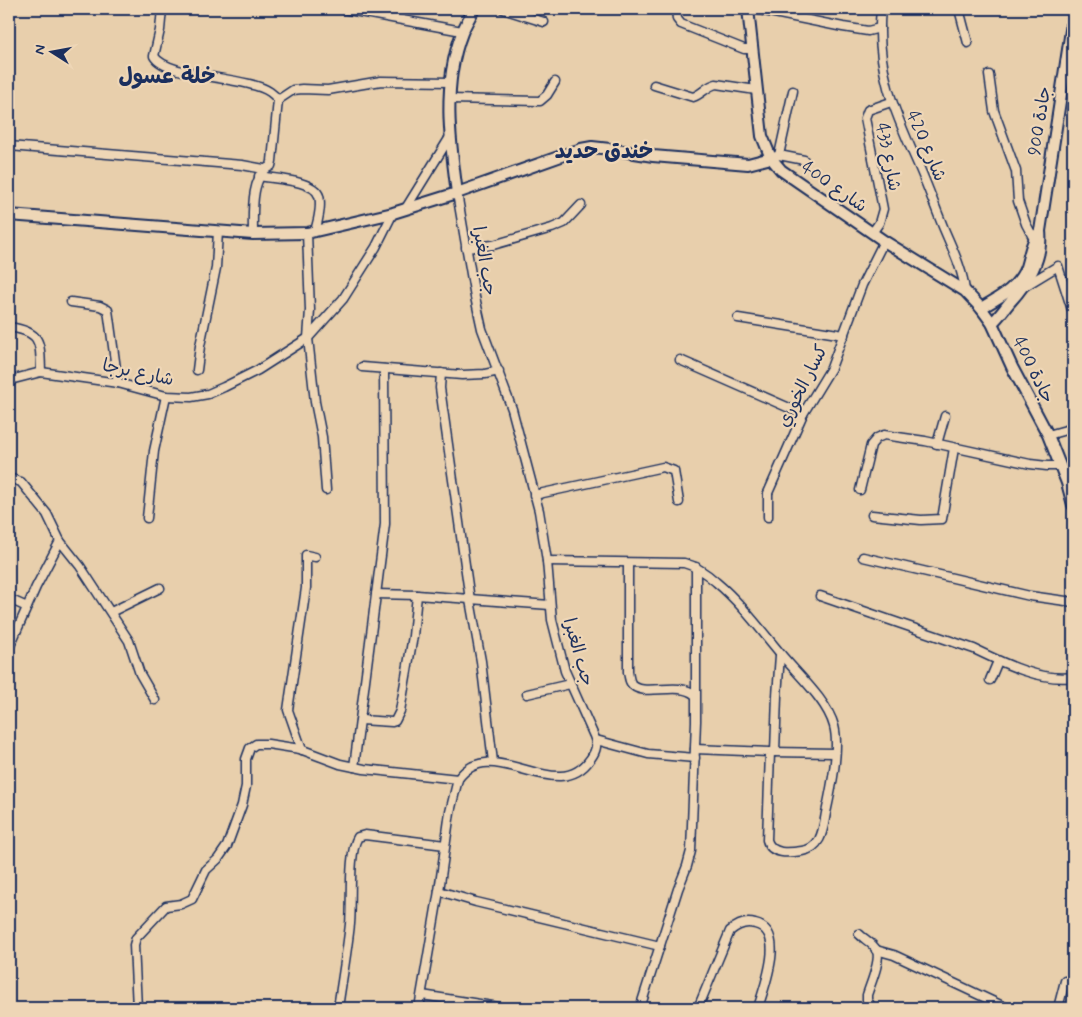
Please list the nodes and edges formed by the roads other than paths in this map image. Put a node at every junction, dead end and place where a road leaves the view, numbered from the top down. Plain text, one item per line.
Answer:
1 (162, 9) edge
2 (343, 9) edge
3 (474, 9) edge
4 (503, 9) edge
5 (676, 9) edge
6 (748, 9) edge
7 (754, 9) edge
8 (881, 9) edge
9 (959, 9) edge
10 (353, 10) edge
11 (1073, 17) edge
12 (544, 22) dead end
13 (880, 28) junction
14 (462, 31) junction
15 (968, 43) dead end
16 (753, 49) junction
17 (989, 75) dead end
18 (451, 82) junction
19 (555, 82) dead end
20 (654, 85) dead end
21 (756, 90) junction
22 (793, 91) dead end
23 (278, 100) junction
24 (450, 100) junction
25 (891, 102) junction
26 (450, 138) junction
27 (9, 146) edge
28 (775, 157) junction
29 (804, 160) dead end
30 (264, 169) junction
31 (259, 176) junction
32 (457, 194) junction
33 (581, 205) dead end
34 (406, 208) junction
35 (393, 213) junction
36 (9, 215) edge
37 (218, 231) junction
38 (311, 232) junction
39 (872, 232) junction
40 (253, 234) junction
41 (1038, 237) junction
42 (884, 241) junction
43 (466, 248) junction
44 (1020, 285) junction
45 (965, 291) junction
46 (1007, 298) junction
47 (71, 302) dead end
48 (981, 308) junction
49 (1073, 313) edge
50 (738, 318) dead end
51 (9, 327) edge
52 (995, 328) junction
53 (844, 335) junction
54 (308, 338) junction
55 (680, 360) dead end
56 (362, 366) dead end
57 (384, 369) junction
58 (196, 370) dead end
59 (499, 371) junction
60 (41, 372) junction
61 (441, 373) junction
62 (9, 383) edge
63 (118, 384) junction
64 (166, 396) junction
65 (803, 414) junction
66 (945, 416) dead end
67 (1073, 428) edge
68 (1048, 435) junction
69 (937, 444) junction
70 (954, 448) junction
71 (1060, 466) junction
72 (9, 478) edge
73 (1070, 480) edge
74 (326, 490) dead end
75 (860, 490) dead end
76 (534, 495) junction
77 (679, 502) dead end
78 (1073, 505) edge
79 (872, 515) dead end
80 (768, 517) dead end
81 (147, 518) dead end
82 (60, 541) junction
83 (315, 557) dead end
84 (863, 557) dead end
85 (548, 561) junction
86 (628, 563) junction
87 (696, 568) junction
88 (160, 588) dead end
89 (376, 594) junction
90 (417, 595) junction
91 (820, 596) dead end
92 (9, 598) edge
93 (470, 600) junction
94 (1073, 602) edge
95 (550, 605) junction
96 (26, 607) junction
97 (111, 612) junction
98 (9, 648) edge
99 (780, 654) junction
100 (998, 661) junction
101 (1073, 677) edge
102 (990, 680) dead end
103 (570, 684) junction
104 (527, 694) dead end
105 (695, 695) junction
106 (155, 700) dead end
107 (361, 720) junction
108 (596, 740) junction
109 (695, 749) junction
110 (302, 750) junction
111 (773, 752) junction
112 (835, 753) junction
113 (695, 758) junction
114 (493, 762) junction
115 (354, 767) junction
116 (458, 778) junction
117 (445, 845) junction
118 (439, 891) junction
119 (858, 934) dead end
120 (660, 946) junction
121 (876, 950) junction
122 (1065, 981) dead end
123 (422, 995) junction
124 (137, 1008) edge
125 (338, 1008) edge
126 (419, 1008) edge
127 (506, 1008) edge
128 (640, 1008) edge
129 (698, 1008) edge
130 (758, 1008) edge
131 (872, 1008) edge
132 (1007, 1008) edge
133 (1058, 1008) edge

1 - 23 street
2 - 10 street
3 - 14 main road
4 - 12 street
5 - 16 street
6 - 16 main road, شارع 400
7 - 13 street
8 - 13 street, شارع 420
9 - 15 street
10 - 14 street
11 - 41 main road, جادة 900
13 - 25 street, شارع 420
14 - 18 main road
16 - 21 main road, شارع 400
17 - 41 street
18 - 23 street
18 - 24 main road
19 - 24 street
20 - 21 street
21 - 28 main road, شارع 400
22 - 28 street
23 - 30 street
24 - 26 main road
25 - 39 street, شارع 433
25 - 45 street, شارع 420
26 - 32 main road
26 - 34 street
27 - 30 street
28 - 29 street
28 - 32 main road
28 - 39 main road, شارع 400
30 - 31 street
31 - 38 street
31 - 40 street
32 - 34 main road
32 - 43 street, جب الغبرا
33 - 43 street
34 - 35 main road
35 - 38 main road
35 - 54 street, شارع برجا
36 - 37 main road
37 - 40 main road
37 - 58 street
38 - 40 main road
38 - 54 street
39 - 42 main road, شارع 400
41 - 44 main road, جادة 900
42 - 45 main road, شارع 400
42 - 53 street, كسار الخوري
43 - 59 street, جب الغبرا
44 - 46 main road, جادة 900
44 - 49 street
45 - 48 main road, شارع 400
46 - 48 main road, جادة 900
46 - 52 main road, جادة 900
47 - 63 street
48 - 52 main road, شارع 400
50 - 53 street
51 - 60 street
52 - 68 main road, جادة 400
53 - 65 street, كسار الخوري
54 - 64 street, شارع برجا
54 - 74 street
55 - 65 street
56 - 57 street
57 - 61 street
57 - 89 street
59 - 61 street
59 - 76 street, جب الغبرا
60 - 62 street, شارع برجا
60 - 63 street, شارع برجا
61 - 93 street
63 - 64 street, شارع برجا
64 - 81 street
65 - 80 street, كسار الخوري
66 - 69 street
67 - 68 street
68 - 71 main road, جادة 400
69 - 70 street
69 - 75 street
70 - 71 street
70 - 79 street
71 - 73 main road, جادة 400
72 - 82 street
73 - 78 main road, جادة 400
76 - 77 street
76 - 85 street, جب الغبرا
82 - 96 street
82 - 97 street
83 - 110 street
84 - 94 street
85 - 86 street
85 - 95 street, جب الغبرا
86 - 87 street
86 - 105 street
87 - 99 street
87 - 105 street
88 - 97 street
89 - 90 street
89 - 107 street
90 - 93 street
90 - 107 street
91 - 100 street
92 - 96 street
93 - 95 street
93 - 114 street
95 - 103 street, جب الغبرا
96 - 98 street
97 - 106 street
99 - 111 street
99 - 112 street
100 - 101 street
100 - 102 street
103 - 104 street
103 - 108 street, جب الغبرا
105 - 109 street
107 - 115 street
108 - 113 street
108 - 114 street
109 - 111 street
109 - 113 street
110 - 115 street
110 - 124 street
111 - 112 street
111 - 112 street
113 - 120 street
114 - 116 street
115 - 116 street
116 - 117 street
117 - 118 street
117 - 125 street
118 - 120 street
118 - 123 street
119 - 121 street
120 - 128 street
121 - 131 street
121 - 132 street
122 - 133 street
123 - 126 street
123 - 127 street
129 - 130 street

